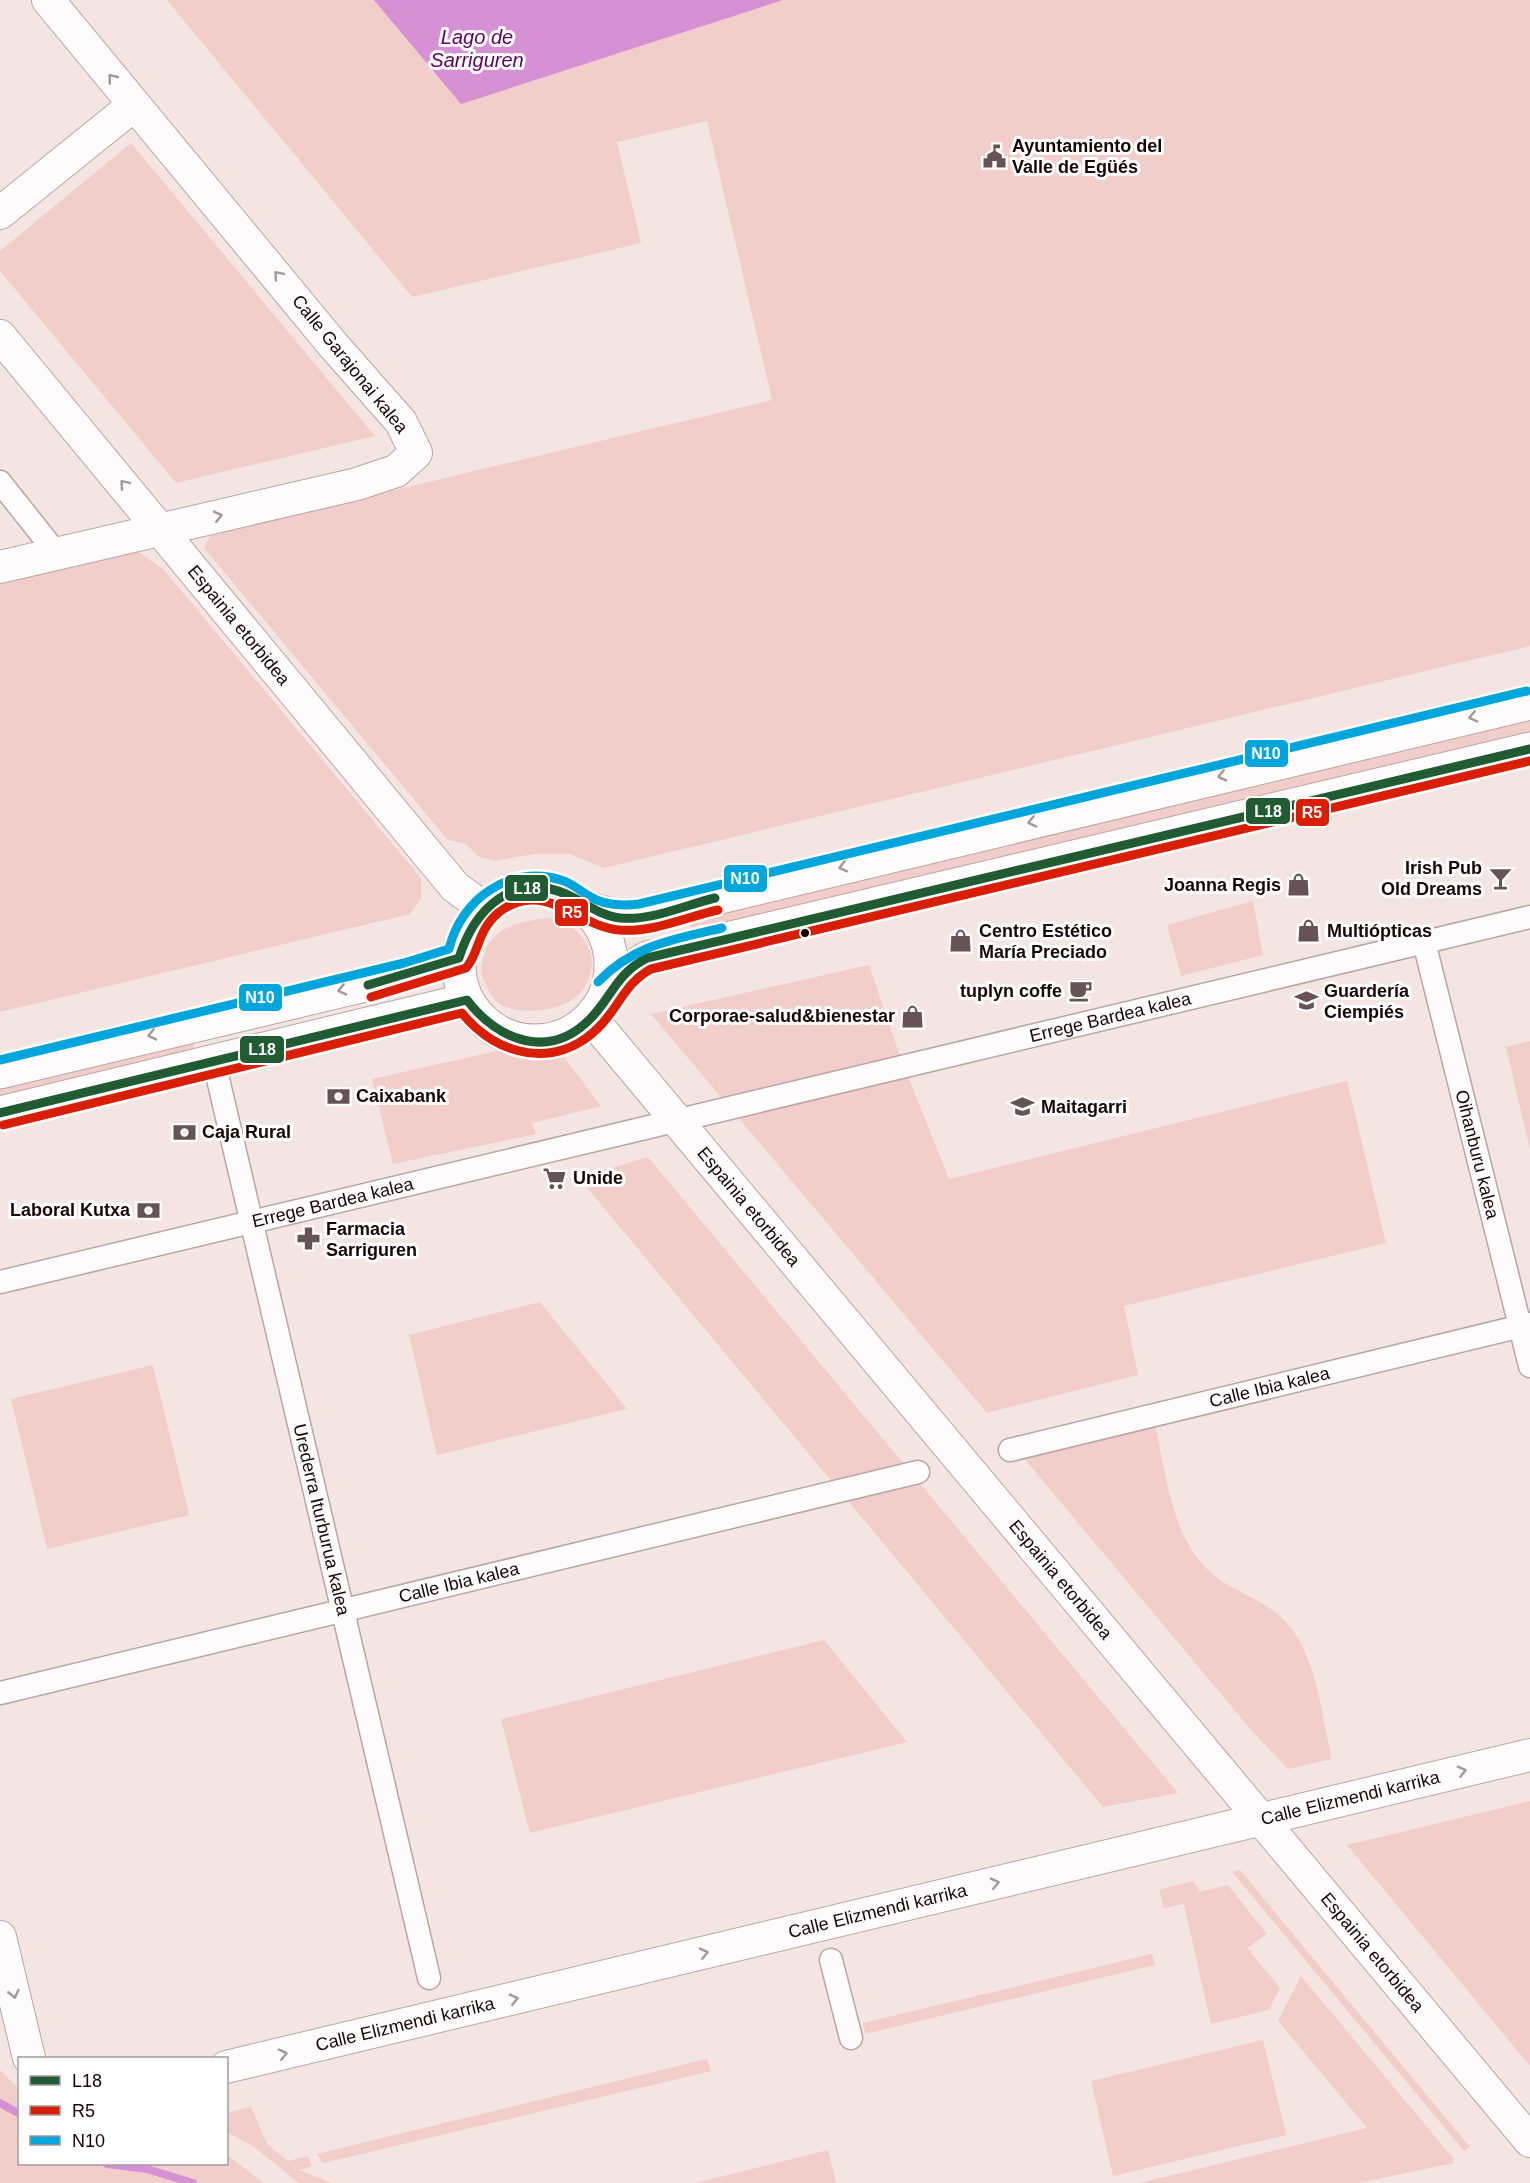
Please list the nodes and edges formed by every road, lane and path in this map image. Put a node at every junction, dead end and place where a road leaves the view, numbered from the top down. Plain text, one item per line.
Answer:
1 (48, 0) edge
2 (134, 105) junction
3 (0, 213) edge
4 (0, 336) edge
5 (0, 482) edge
6 (161, 529) junction
7 (57, 554) junction
8 (0, 567) edge
9 (1530, 703) edge
10 (1530, 748) edge
11 (484, 908) junction
12 (586, 908) junction
13 (1530, 917) edge
14 (1424, 942) junction
15 (459, 958) junction
16 (607, 990) junction
17 (467, 1000) junction
18 (591, 1018) junction
19 (214, 1062) junction
20 (0, 1071) edge
21 (0, 1113) edge
22 (692, 1117) dead end
23 (666, 1123) dead end
24 (251, 1222) junction
25 (0, 1282) edge
26 (1525, 1325) edge
27 (1530, 1366) edge
28 (1010, 1450) dead end
29 (918, 1472) dead end
30 (343, 1611) junction
31 (0, 1693) edge
32 (1530, 1755) edge
33 (1262, 1820) junction
34 (0, 1937) edge
35 (831, 1960) dead end
36 (429, 1978) dead end
37 (851, 2038) dead end
38 (29, 2057) edge
39 (228, 2067) edge
40 (1530, 2141) edge

2 -> 1 street, Calle Garajonai kalea
2 - 3 street
6 -> 2 street, Calle Garajonai kalea
6 -> 4 street, Espainia etorbidea
5 - 7 street
6 - 7 street, Calle Garajonai kalea
6 - 11 street, Espainia etorbidea
7 - 8 street, Calle Garajonai kalea
9 -> 12 street
10 - 16 street
11 - 12 street
11 - 15 street
12 - 16 street
13 - 14 street, Errege Bardea kalea
14 - 22 street, Errege Bardea kalea
14 - 26 street, Oihanburu kalea
15 - 17 street
15 -> 20 street
16 - 18 street
17 - 18 street
17 - 19 street
18 - 33 street, Espainia etorbidea
19 - 21 street
19 - 24 street, Urederra Iturburua kalea
23 - 24 street, Errege Bardea kalea
24 - 25 street, Errege Bardea kalea
24 - 30 street, Urederra Iturburua kalea
26 - 27 street, Oihanburu kalea
26 - 28 street, Calle Ibia kalea
29 - 30 street, Calle Ibia kalea
30 - 31 street, Calle Ibia kalea
30 - 36 street, Urederra Iturburua kalea
33 -> 32 street, Calle Elizmendi karrika
39 -> 33 street, Calle Elizmendi karrika
33 - 40 street, Espainia etorbidea
34 -> 38 street
35 - 37 street, Calle Elizmendi karrika

